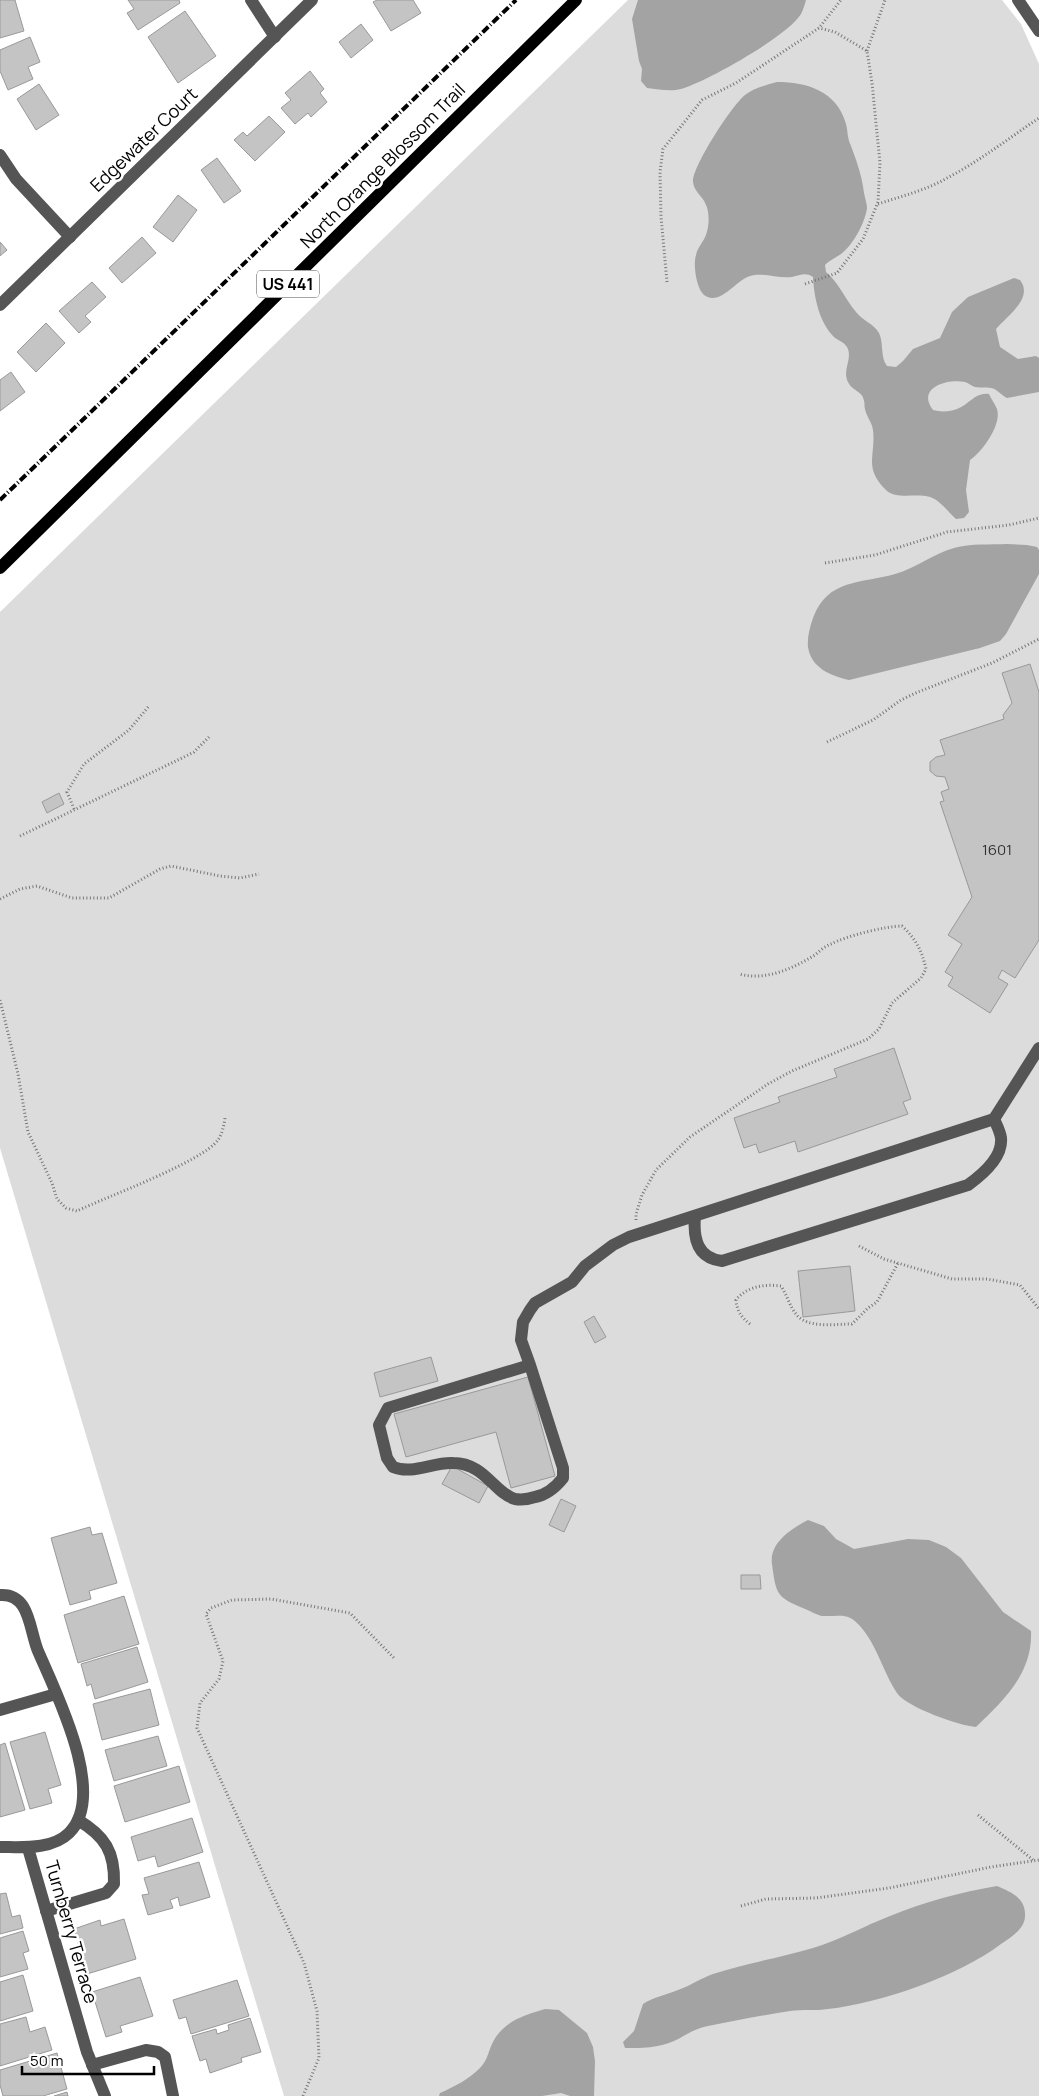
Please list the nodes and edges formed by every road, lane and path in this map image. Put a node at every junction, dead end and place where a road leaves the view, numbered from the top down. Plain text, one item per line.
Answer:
1 (251, 0) edge
2 (312, 0) edge
3 (576, 0) edge
4 (841, 0) edge
5 (885, 0) edge
6 (1018, 0) edge
7 (819, 28) junction
8 (1039, 31) edge
9 (275, 37) junction
10 (866, 51) junction
11 (1039, 118) edge
12 (0, 155) edge
13 (877, 205) junction
14 (70, 237) junction
15 (667, 282) dead end
16 (805, 284) dead end
17 (0, 305) edge
18 (1039, 518) edge
19 (825, 563) dead end
20 (0, 568) edge
21 (1039, 639) edge
22 (149, 706) dead end
23 (209, 737) dead end
24 (827, 742) dead end
25 (74, 809) junction
26 (20, 836) dead end
27 (259, 874) dead end
28 (0, 899) edge
29 (739, 974) dead end
30 (0, 1000) edge
31 (1039, 1048) edge
32 (225, 1118) dead end
33 (994, 1118) junction
34 (695, 1217) junction
35 (637, 1235) junction
36 (860, 1246) dead end
37 (898, 1263) junction
38 (1039, 1309) edge
39 (750, 1324) dead end
40 (530, 1365) junction
41 (0, 1595) edge
42 (395, 1659) dead end
43 (56, 1694) junction
44 (0, 1710) edge
45 (978, 1815) dead end
46 (78, 1820) junction
47 (0, 1847) edge
48 (28, 1848) junction
49 (1033, 1860) junction
50 (1039, 1860) edge
51 (741, 1906) dead end
52 (46, 1911) junction
53 (92, 2065) junction
54 (105, 2096) edge
55 (173, 2096) edge
56 (304, 2096) edge

1 - 9 street
2 - 9 street, Edgewater Court
3 - 20 main road, North Orange Blossom Trail / US 441
4 - 7 path
5 - 10 path
6 - 8 street
7 - 10 path
7 - 15 path
9 - 14 street, Edgewater Court
10 - 13 path
11 - 13 path
12 - 14 street
13 - 16 path
14 - 17 street, Edgewater Court
18 - 19 path
21 - 24 path
22 - 25 path
23 - 25 path
25 - 26 path
27 - 28 path
29 - 35 path
30 - 32 path
31 - 33 street
33 - 34 street
33 - 34 street
34 - 35 street
35 - 40 street
36 - 37 path
37 - 38 path
37 - 39 path
40 - 40 street
41 - 43 street
42 - 56 path
43 - 44 street
43 - 46 street
45 - 49 path
46 - 48 street, Turnberry Terrace
46 - 52 street
47 - 48 street
48 - 52 street, Turnberry Terrace
49 - 50 path
49 - 51 path
52 - 53 street, Turnberry Terrace
53 - 54 street, Turnberry Terrace
53 - 55 street

